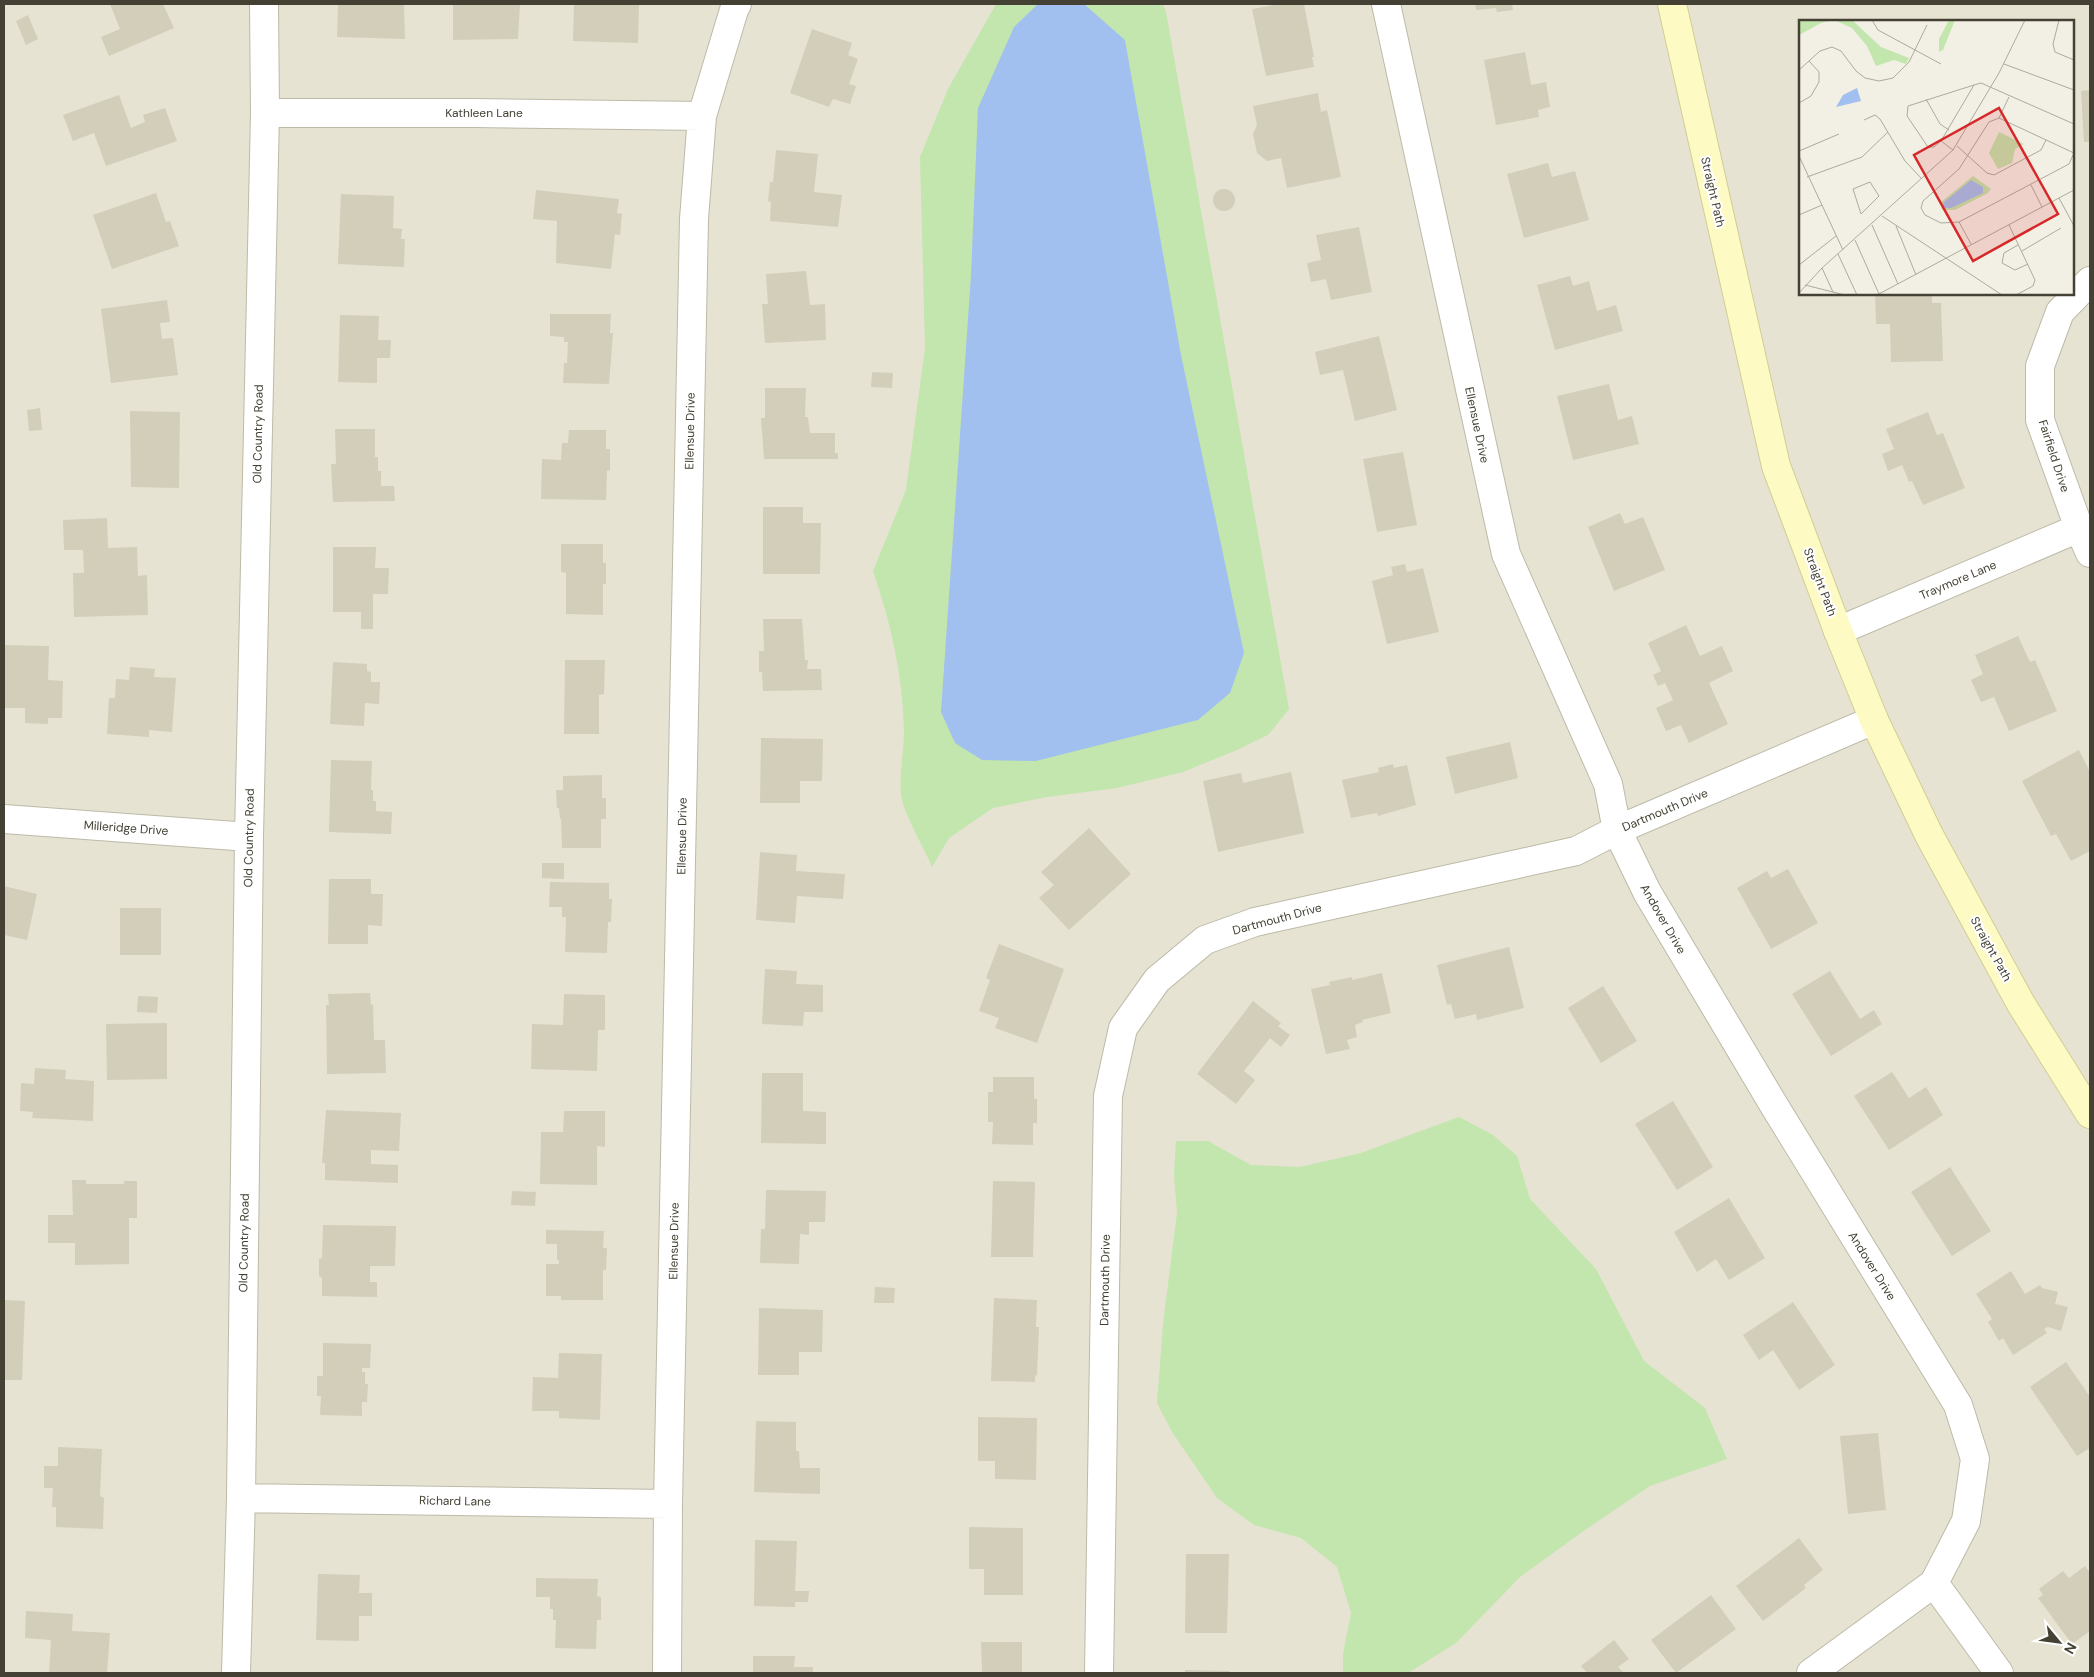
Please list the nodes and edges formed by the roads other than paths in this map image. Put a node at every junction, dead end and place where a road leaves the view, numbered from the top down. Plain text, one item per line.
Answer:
1 (264, 4) edge
2 (737, 4) edge
3 (1386, 4) edge
4 (1672, 4) edge
5 (265, 113) junction
6 (702, 116) junction
7 (2090, 281) edge
8 (2079, 528) junction
9 (2090, 553) edge
10 (1838, 631) junction
11 (1874, 720) junction
12 (4, 819) edge
13 (1617, 830) junction
14 (249, 837) junction
15 (2090, 1114) edge
16 (241, 1498) junction
17 (668, 1504) junction
18 (1934, 1583) junction
19 (236, 1673) edge
20 (667, 1673) edge
21 (1100, 1673) edge
22 (1811, 1673) edge
23 (1999, 1673) edge

1 - 5 street, Old Country Road
2 - 6 street, Ellensue Drive
3 - 13 street, Ellensue Drive
4 - 10 main road, Straight Path
5 - 6 street, Kathleen Lane
5 - 14 street, Old Country Road
6 - 17 street, Ellensue Drive
7 - 8 street, Fairfield Drive
8 - 9 street, Fairfield Drive
8 - 10 street, Traymore Lane
10 - 11 main road, Straight Path
11 - 13 street, Dartmouth Drive
11 - 15 main road, Straight Path
12 - 14 street, Milleridge Drive
13 - 18 street, Andover Drive
13 - 21 street, Dartmouth Drive
14 - 16 street, Old Country Road
16 - 17 street, Richard Lane
16 - 19 street, Old Country Road
17 - 20 street, Ellensue Drive
18 - 22 street, Andover Drive
18 - 23 street

